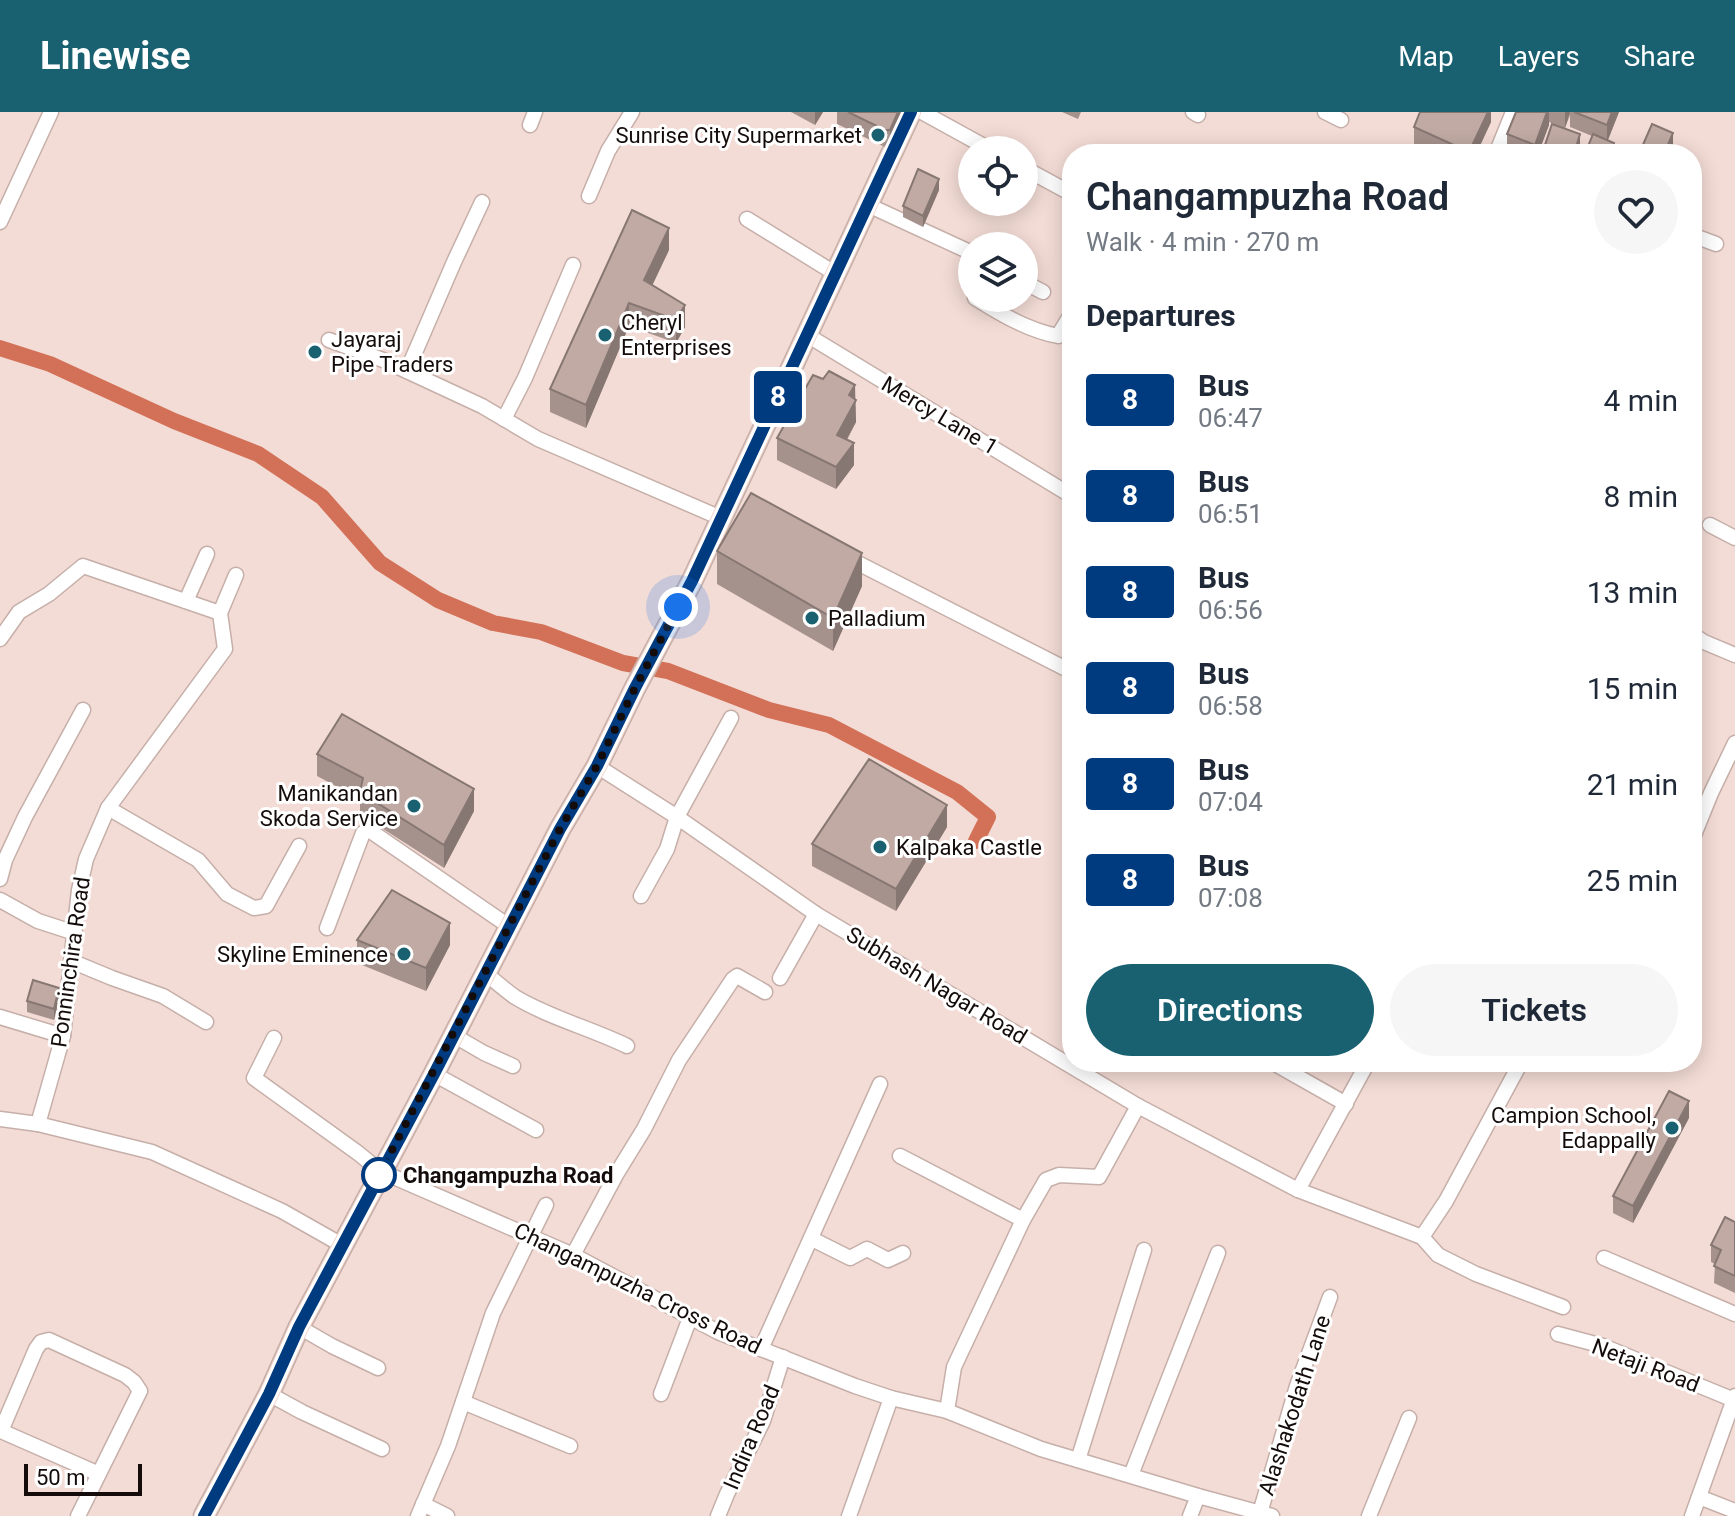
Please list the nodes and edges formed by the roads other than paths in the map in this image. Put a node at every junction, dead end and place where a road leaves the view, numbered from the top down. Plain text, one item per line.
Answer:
1 (51, 112) edge
2 (632, 112) edge
3 (911, 112) edge
4 (922, 112) edge
5 (1325, 112) edge
6 (1513, 112) edge
7 (1341, 120) dead end
8 (966, 136) edge
9 (1500, 144) edge
10 (1038, 176) edge
11 (1062, 189) edge
12 (589, 196) dead end
13 (482, 202) dead end
14 (868, 205) junction
15 (747, 219) dead end
16 (0, 222) edge
17 (1702, 239) edge
18 (1716, 244) dead end
19 (958, 247) edge
20 (573, 265) dead end
21 (836, 274) junction
22 (1038, 289) edge
23 (1043, 292) dead end
24 (998, 312) edge
25 (1062, 329) edge
26 (807, 335) junction
27 (329, 340) dead end
28 (407, 371) junction
29 (504, 419) junction
30 (1062, 490) edge
31 (721, 518) junction
32 (1710, 525) dead end
33 (1735, 538) edge
34 (831, 549) edge
35 (207, 554) dead end
36 (236, 575) dead end
37 (186, 601) junction
38 (220, 613) junction
39 (0, 639) edge
40 (1702, 641) edge
41 (1735, 655) edge
42 (1062, 667) edge
43 (83, 710) dead end
44 (731, 718) dead end
45 (1735, 743) edge
46 (597, 766) junction
47 (108, 808) junction
48 (1702, 815) edge
49 (677, 817) junction
50 (299, 846) dead end
51 (0, 879) edge
52 (641, 896) dead end
53 (0, 900) edge
54 (816, 914) junction
55 (510, 927) junction
56 (327, 928) dead end
57 (75, 933) junction
58 (71, 961) junction
59 (485, 973) junction
60 (780, 978) dead end
61 (765, 992) dead end
62 (0, 1017) edge
63 (206, 1022) dead end
64 (453, 1035) junction
65 (63, 1036) junction
66 (274, 1038) dead end
67 (627, 1046) dead end
68 (1062, 1056) edge
69 (513, 1066) dead end
70 (1088, 1072) edge
71 (1290, 1072) edge
72 (1363, 1072) edge
73 (1516, 1072) edge
74 (434, 1074) junction
75 (880, 1084) dead end
76 (1346, 1104) junction
77 (1138, 1106) junction
78 (0, 1119) edge
79 (38, 1124) junction
80 (536, 1130) dead end
81 (900, 1156) dead end
82 (380, 1171) junction
83 (1298, 1190) junction
84 (546, 1205) dead end
85 (1023, 1220) junction
86 (532, 1236) junction
87 (1422, 1237) junction
88 (812, 1239) junction
89 (342, 1245) junction
90 (1144, 1250) dead end
91 (903, 1253) dead end
92 (1218, 1253) dead end
93 (573, 1255) junction
94 (1604, 1258) dead end
95 (1330, 1297) dead end
96 (1563, 1307) dead end
97 (1735, 1314) edge
98 (690, 1318) junction
99 (299, 1327) junction
100 (1558, 1334) dead end
101 (761, 1349) junction
102 (783, 1357) junction
103 (378, 1368) dead end
104 (269, 1394) junction
105 (661, 1394) dead end
106 (891, 1398) junction
107 (1734, 1398) edge
108 (463, 1402) junction
109 (947, 1411) junction
110 (1409, 1418) dead end
111 (1, 1430) edge
112 (570, 1446) dead end
113 (382, 1449) dead end
114 (1078, 1460) junction
115 (99, 1474) junction
116 (1131, 1475) junction
117 (1198, 1496) junction
118 (1699, 1497) junction
119 (420, 1510) edge
120 (1735, 1511) edge
121 (1266, 1515) edge
122 (78, 1516) edge
123 (204, 1516) edge
124 (447, 1516) edge
125 (718, 1516) edge
126 (849, 1516) edge
127 (1190, 1516) edge
128 (1369, 1516) edge
129 (1692, 1516) edge

1 - 16 street
2 - 12 street
3 - 14 main road
4 - 8 street
5 - 7 street
6 - 9 street
10 - 11 street
13 - 28 street
14 - 19 street
14 - 21 main road
15 - 21 street
17 - 18 street
20 - 29 street
21 - 26 main road
22 - 23 street
24 - 25 street
26 - 30 street, Mercy Lane 1
26 - 31 main road
27 - 28 street
28 - 29 street
29 - 31 street
31 - 46 main road
32 - 33 street
34 - 42 street
35 - 37 street
36 - 38 street
37 - 38 street
37 - 39 street
38 - 47 street, Ponninchira Road
40 - 41 street
43 - 51 street
44 - 49 street
45 - 48 street
46 - 49 street, Subhash Nagar Road
46 - 55 main road
47 - 50 street
47 - 57 street, Ponninchira Road
49 - 52 street
49 - 54 street, Subhash Nagar Road
53 - 57 street
54 - 60 street
54 - 68 street, Subhash Nagar Road
55 - 56 street
55 - 59 main road
57 - 58 street, Ponninchira Road
58 - 63 street
58 - 65 street, Ponninchira Road
59 - 64 main road
59 - 67 street
61 - 93 street
62 - 65 street
64 - 69 street
64 - 74 main road
65 - 79 street, Ponninchira Road
66 - 82 street, Changampuzha Cross Road
70 - 77 street, Subhash Nagar Road
71 - 76 street
72 - 76 street
73 - 87 street
74 - 80 street
74 - 82 main road
75 - 88 street
76 - 83 street
77 - 83 street, Subhash Nagar Road
77 - 85 street
78 - 79 street
79 - 89 street
81 - 85 street
82 - 86 street, Changampuzha Cross Road
82 - 89 main road
83 - 87 street, Subhash Nagar Road
84 - 86 street
85 - 109 street
86 - 93 street, Changampuzha Cross Road
86 - 108 street
87 - 96 street, Subhash Nagar Road
88 - 91 street
88 - 101 street
89 - 99 main road
90 - 114 street
92 - 116 street
93 - 98 street, Changampuzha Cross Road
94 - 97 street
95 - 121 street, Alashakodath Lane
98 - 101 street, Changampuzha Cross Road
98 - 105 street
99 - 103 street
99 - 104 main road
100 - 107 street, Netaji Road
101 - 102 street, Changampuzha Cross Road
102 - 106 street, Changampuzha Cross Road
102 - 125 street, Indira Road
104 - 113 street
104 - 123 main road
106 - 109 street, Changampuzha Cross Road
106 - 126 street
107 - 118 street
108 - 112 street
108 - 119 street
109 - 114 street, Changampuzha Cross Road
110 - 128 street
111 - 115 street
111 - 115 street
114 - 116 street, Changampuzha Cross Road
115 - 122 street
116 - 117 street, Changampuzha Cross Road
117 - 121 street, Changampuzha Cross Road
117 - 127 street
118 - 120 street
118 - 129 street
119 - 124 street

